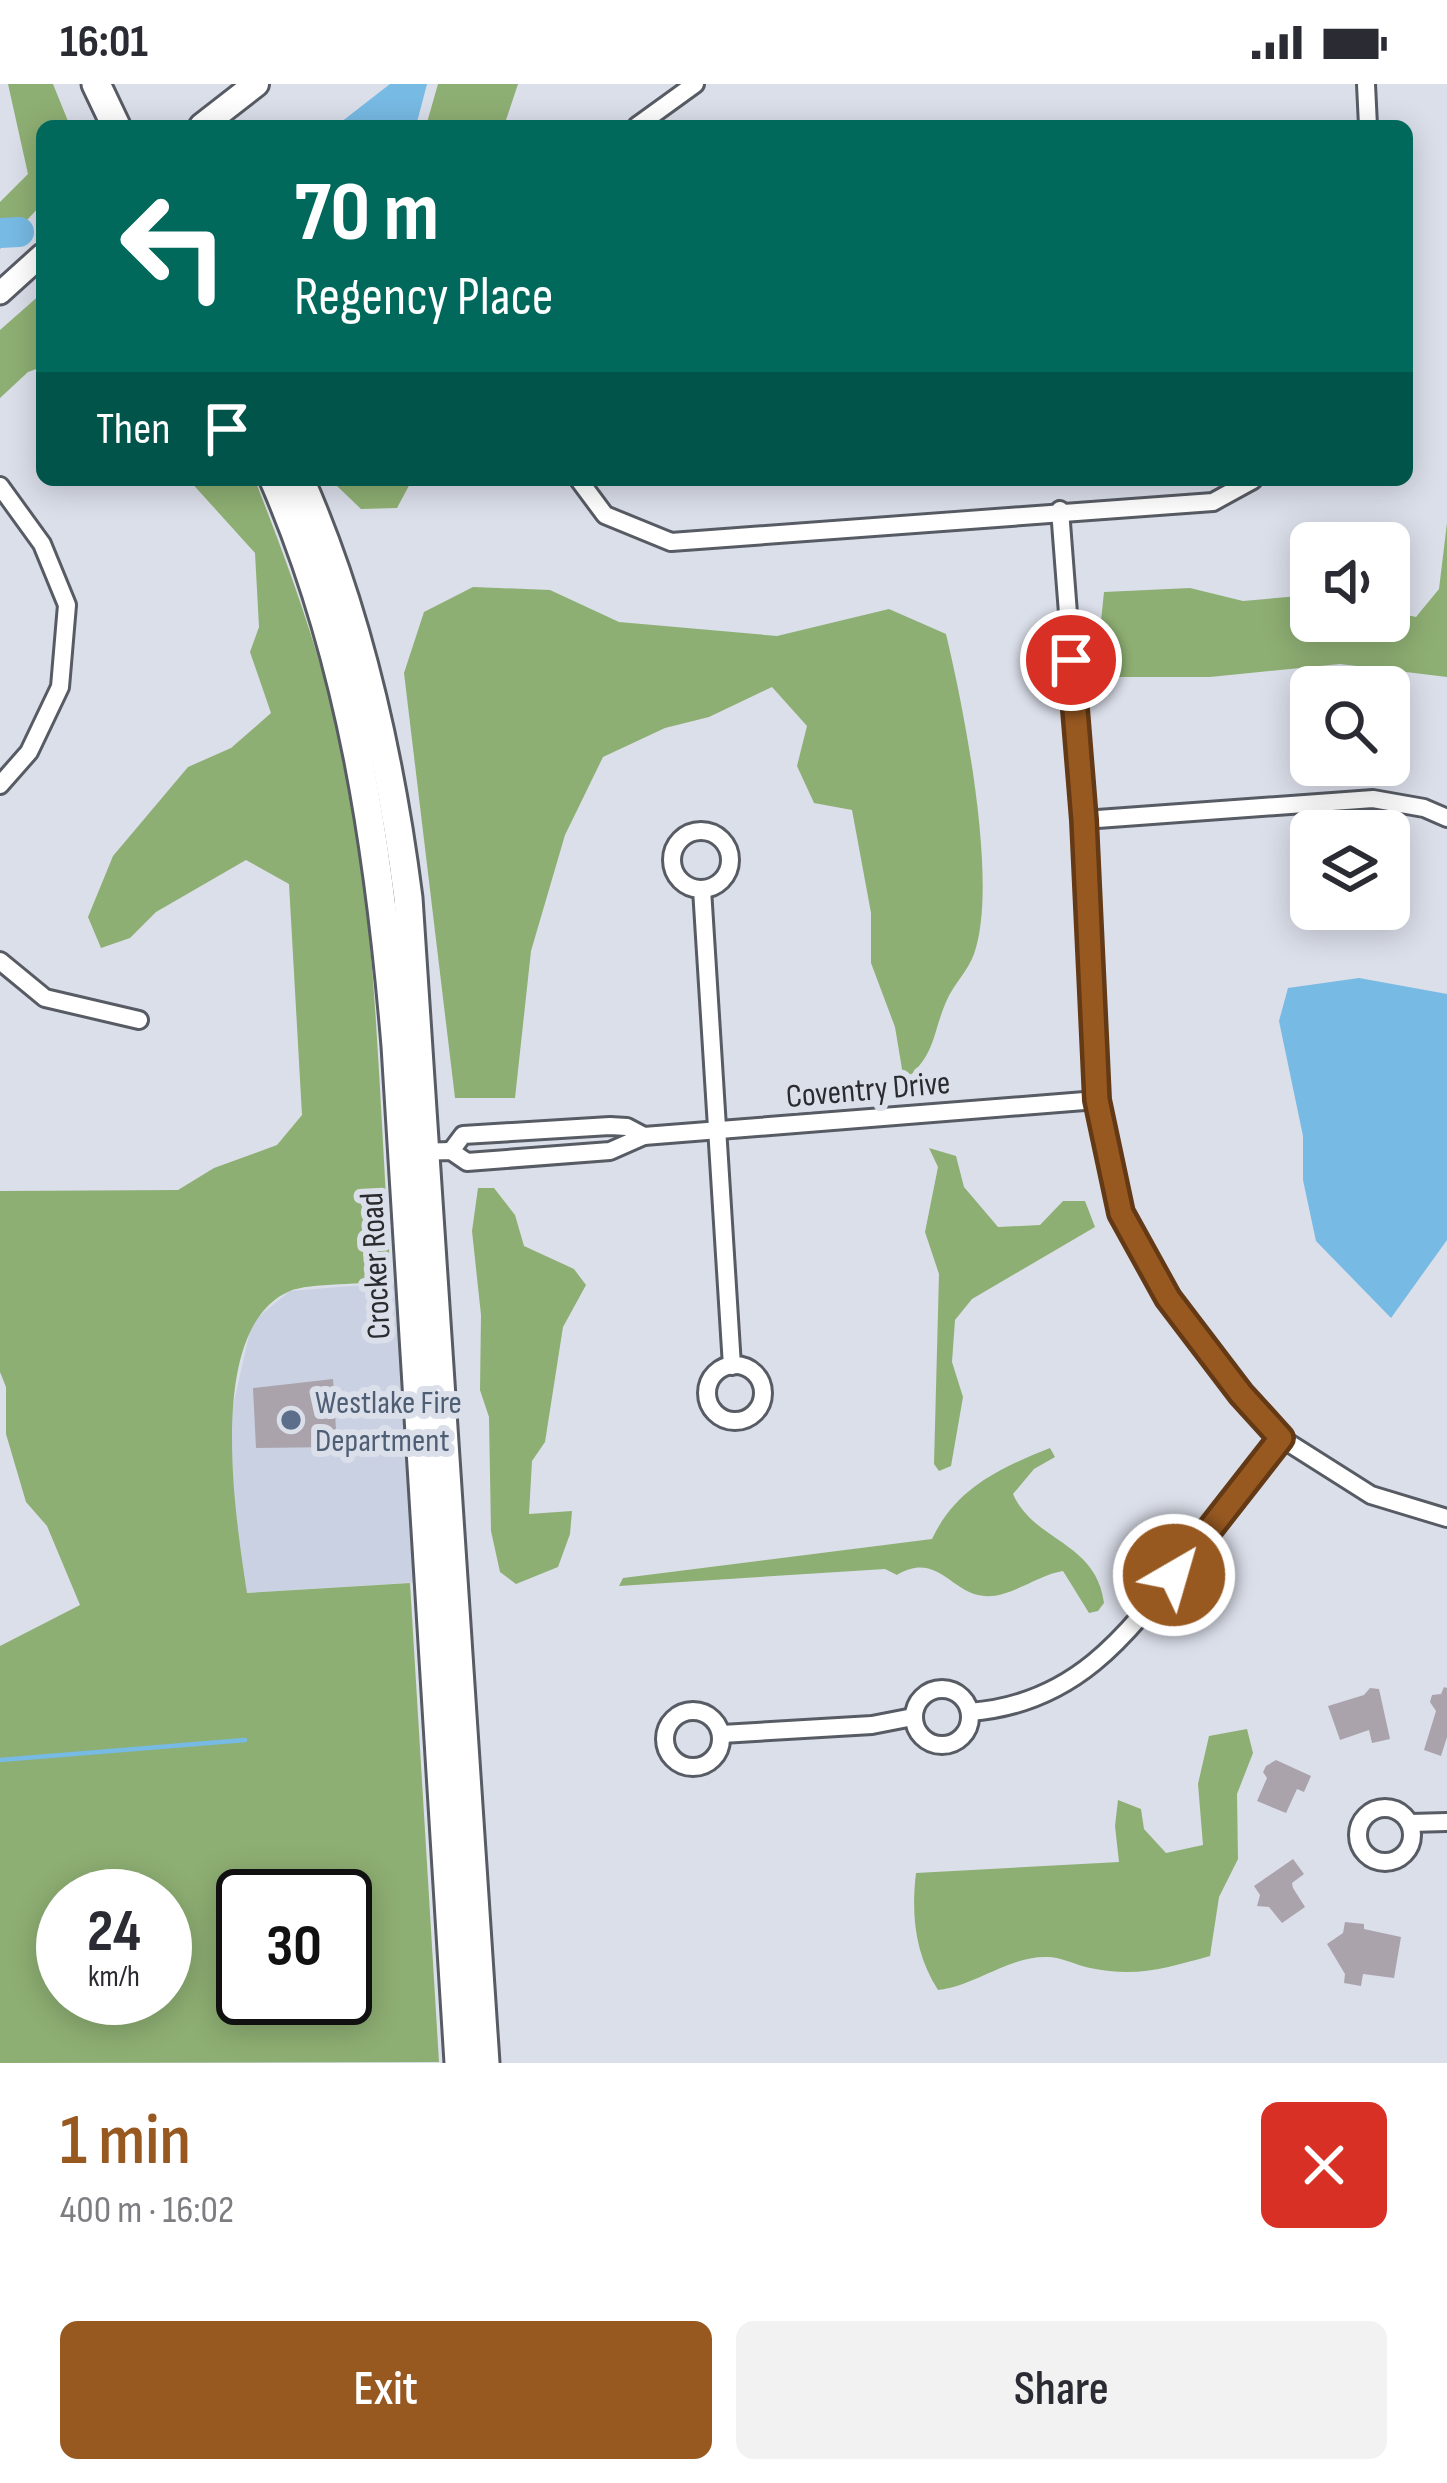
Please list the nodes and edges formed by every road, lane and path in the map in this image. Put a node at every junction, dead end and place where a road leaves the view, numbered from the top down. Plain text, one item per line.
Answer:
1 (96, 84) edge
2 (256, 84) edge
3 (695, 84) edge
4 (1366, 84) edge
5 (113, 120) edge
6 (210, 120) edge
7 (645, 120) edge
8 (1368, 120) edge
9 (36, 260) edge
10 (0, 292) edge
11 (0, 486) edge
12 (276, 486) edge
13 (302, 486) edge
14 (583, 486) edge
15 (1241, 486) edge
16 (1060, 510) junction
17 (0, 784) edge
18 (1447, 818) edge
19 (1084, 820) junction
20 (702, 889) dead end
21 (0, 961) edge
22 (139, 1020) dead end
23 (1097, 1100) junction
24 (717, 1131) junction
25 (644, 1136) junction
26 (427, 1152) junction
27 (732, 1366) dead end
28 (1281, 1438) junction
29 (1447, 1518) edge
30 (970, 1712) junction
31 (913, 1717) junction
32 (722, 1734) dead end
33 (1447, 1822) edge
34 (1410, 1823) dead end
35 (459, 2063) edge
36 (485, 2063) edge

1 - 5 main road
2 - 6 main road
3 - 7 street
4 - 8 street
9 - 10 street
11 - 17 street
12 - 26 main road, Crocker Road
13 - 26 main road, Crocker Road
14 - 16 street
15 - 16 street
16 - 19 street
18 - 19 street
19 - 23 street
20 - 24 street
21 - 22 street
23 - 24 street, Coventry Drive
23 - 28 street
24 - 25 street, Coventry Drive
24 - 27 street
25 - 26 street, Coventry Drive
25 - 26 street, Coventry Drive
26 - 35 main road, Crocker Road
26 - 36 main road, Crocker Road
28 - 29 street
28 - 30 street
30 - 31 street
30 - 31 street
31 - 32 street
33 - 34 street

